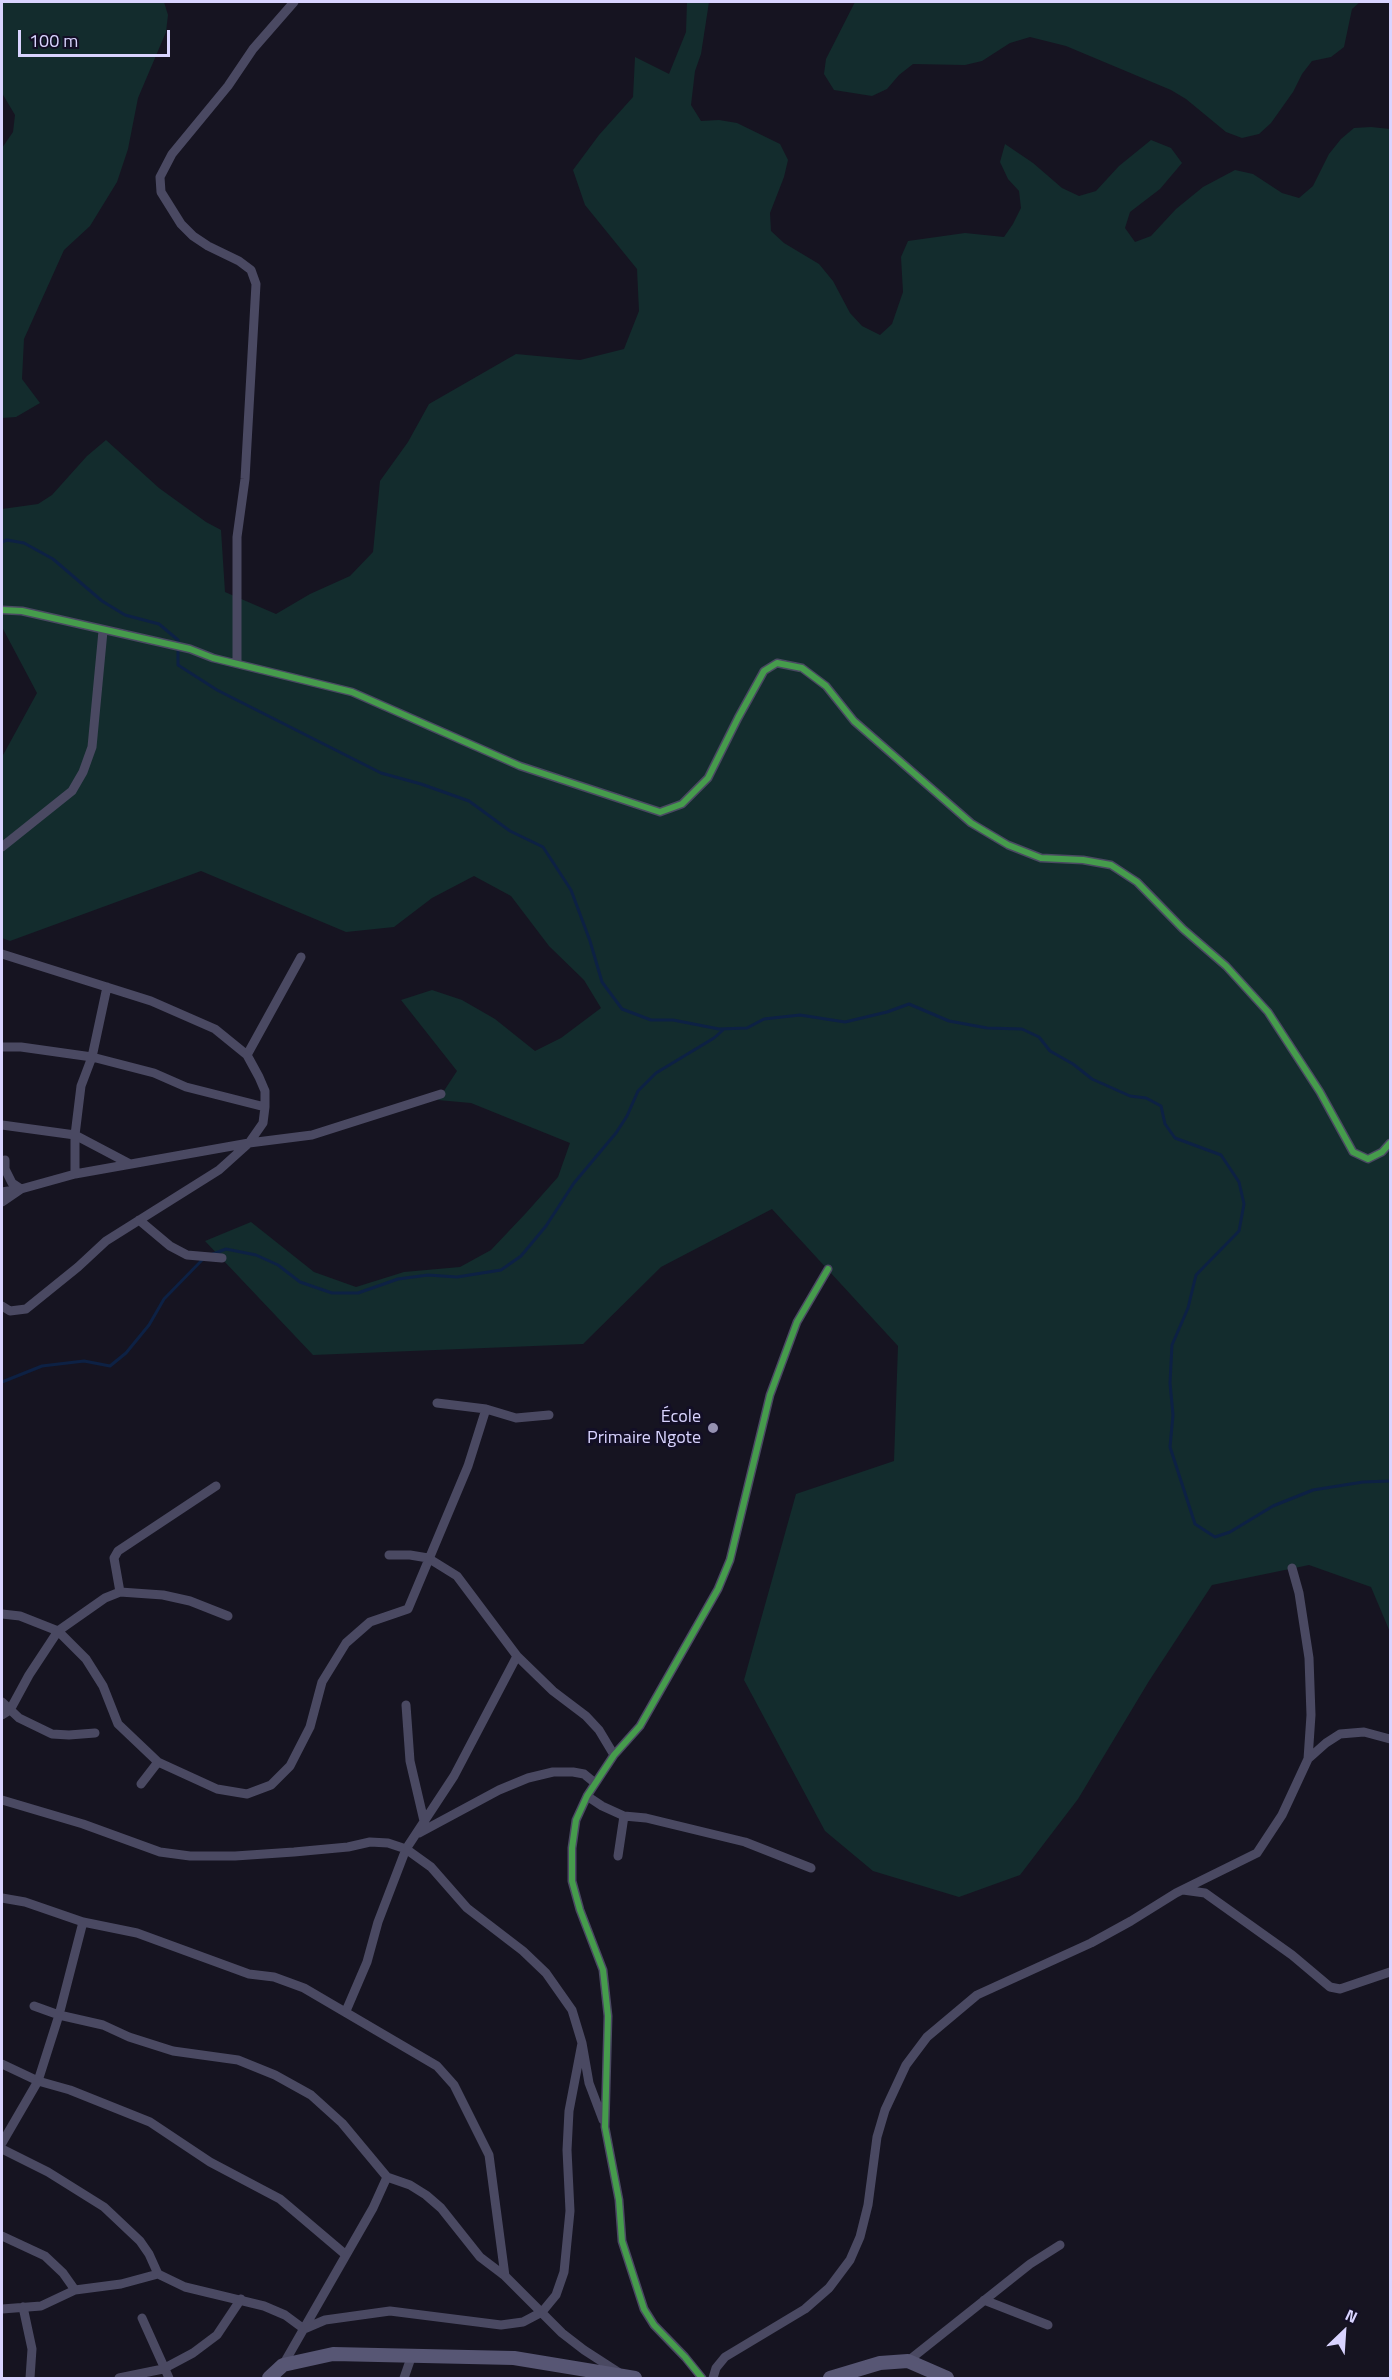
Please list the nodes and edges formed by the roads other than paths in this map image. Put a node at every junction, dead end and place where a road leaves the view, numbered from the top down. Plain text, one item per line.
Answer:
1 (294, 2) edge
2 (2, 610) edge
3 (103, 631) junction
4 (237, 663) junction
5 (2, 847) edge
6 (2, 954) edge
7 (300, 957) dead end
8 (107, 987) junction
9 (2, 1047) edge
10 (247, 1055) junction
11 (92, 1057) junction
12 (441, 1095) dead end
13 (265, 1107) junction
14 (2, 1125) edge
15 (75, 1136) junction
16 (249, 1143) junction
17 (1390, 1143) edge
18 (5, 1160) dead end
19 (130, 1164) junction
20 (75, 1174) junction
21 (21, 1189) junction
22 (2, 1192) edge
23 (2, 1202) edge
24 (139, 1220) junction
25 (222, 1258) dead end
26 (828, 1269) dead end
27 (2, 1306) edge
28 (437, 1404) dead end
29 (486, 1409) junction
30 (549, 1415) dead end
31 (216, 1486) dead end
32 (389, 1555) dead end
33 (428, 1558) junction
34 (1292, 1568) dead end
35 (120, 1592) junction
36 (2, 1614) edge
37 (228, 1616) dead end
38 (58, 1632) junction
39 (517, 1656) junction
40 (2, 1702) edge
41 (406, 1705) dead end
42 (6, 1713) edge
43 (95, 1732) dead end
44 (1390, 1739) edge
45 (614, 1755) junction
46 (1308, 1758) junction
47 (158, 1762) junction
48 (595, 1783) junction
49 (141, 1784) dead end
50 (587, 1796) junction
51 (2, 1800) edge
52 (624, 1816) junction
53 (424, 1821) junction
54 (416, 1834) junction
55 (406, 1849) junction
56 (618, 1856) dead end
57 (812, 1868) dead end
58 (1183, 1890) junction
59 (2, 1898) edge
60 (83, 1922) junction
61 (1390, 1972) edge
62 (34, 2006) dead end
63 (346, 2011) junction
64 (59, 2015) junction
65 (582, 2043) junction
66 (2, 2064) edge
67 (38, 2081) junction
68 (605, 2127) junction
69 (2, 2143) edge
70 (2, 2149) edge
71 (387, 2177) junction
72 (2, 2236) edge
73 (1060, 2245) dead end
74 (346, 2255) junction
75 (158, 2274) junction
76 (505, 2276) junction
77 (75, 2290) junction
78 (241, 2299) junction
79 (984, 2300) junction
80 (23, 2307) junction
81 (2, 2309) edge
82 (542, 2312) junction
83 (141, 2318) dead end
84 (1048, 2325) dead end
85 (304, 2329) junction
86 (412, 2355) junction
87 (908, 2361) junction
88 (283, 2365) junction
89 (163, 2368) junction
90 (631, 2378) edge
91 (30, 2379) edge
92 (119, 2379) edge
93 (169, 2379) edge
94 (270, 2379) edge
95 (404, 2379) edge
96 (635, 2379) edge
97 (702, 2379) edge
98 (713, 2379) edge
99 (831, 2379) edge
100 (947, 2379) edge

1 - 4 street
2 - 3 street
3 - 4 street
3 - 5 street
4 - 17 street
6 - 8 street
7 - 10 street
8 - 10 street
8 - 11 street
9 - 11 street
10 - 13 street
11 - 13 street
11 - 15 street
12 - 16 street
13 - 16 street
14 - 15 street
15 - 19 street
15 - 20 street
16 - 19 street
16 - 24 street
18 - 21 street
19 - 20 street
20 - 21 street
21 - 22 street
21 - 23 street
24 - 25 street
24 - 27 street
26 - 45 street
28 - 29 street
29 - 30 street
29 - 33 street
31 - 35 street
32 - 33 street
33 - 39 street
33 - 47 street
34 - 46 street
35 - 37 street
35 - 38 street
36 - 38 street
38 - 42 street
38 - 47 street
39 - 45 street
39 - 53 street
40 - 42 street
41 - 53 street
42 - 43 street
44 - 46 street
45 - 48 street
46 - 58 street
47 - 49 street
48 - 50 street
48 - 54 street
50 - 52 street
50 - 68 street
51 - 55 street
52 - 56 street
52 - 57 street
53 - 54 street
54 - 55 street
55 - 63 street
55 - 65 street
58 - 61 street
58 - 98 street
59 - 60 street
60 - 63 street
60 - 64 street
62 - 64 street
63 - 76 street
64 - 67 street
64 - 71 street
65 - 68 street
65 - 82 street
66 - 67 street
67 - 69 street
67 - 74 street
68 - 97 street
70 - 75 street
71 - 74 street
71 - 76 street
72 - 77 street
73 - 79 street
74 - 85 street
75 - 77 street
75 - 78 street
76 - 82 street
77 - 80 street
78 - 85 street
78 - 89 street
79 - 84 street
79 - 87 street
80 - 81 street
80 - 91 street
82 - 85 street
82 - 90 street
83 - 89 street
85 - 88 street
86 - 88 street
86 - 90 street
86 - 95 street
87 - 99 street
87 - 100 street
88 - 94 street
89 - 92 street
89 - 93 street
90 - 96 street

